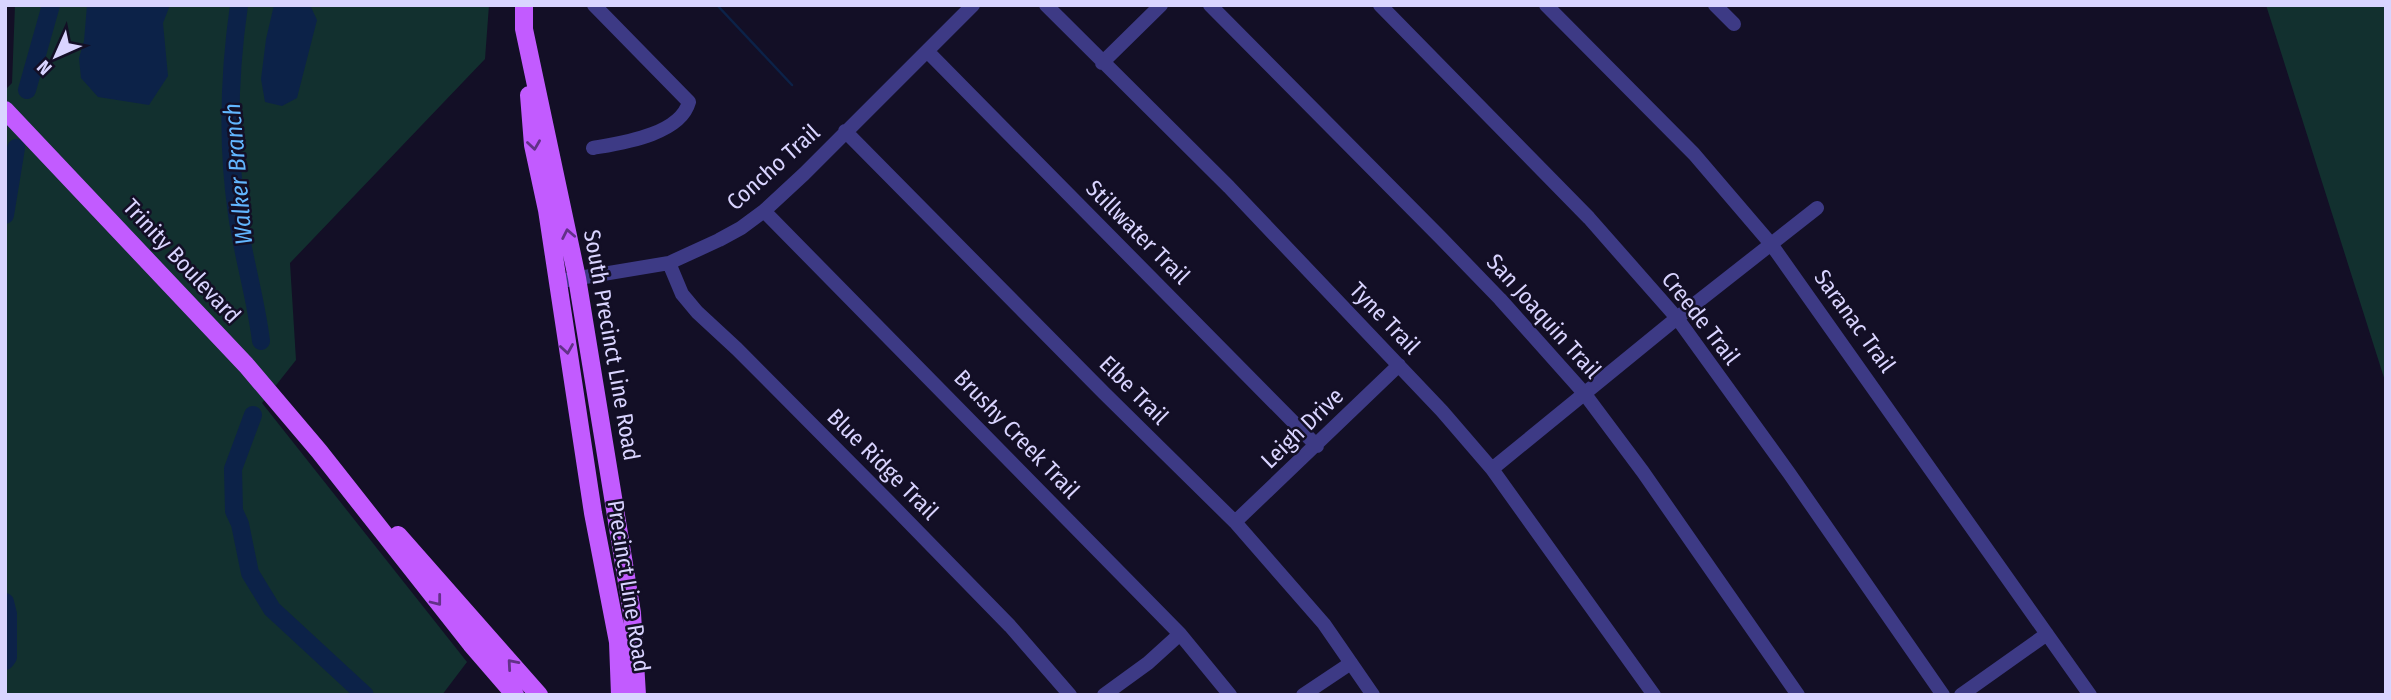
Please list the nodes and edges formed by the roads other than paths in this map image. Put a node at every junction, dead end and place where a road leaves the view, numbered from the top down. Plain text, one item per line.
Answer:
1 (524, 5) edge
2 (594, 5) edge
3 (973, 5) edge
4 (1046, 5) edge
5 (1161, 5) edge
6 (1210, 5) edge
7 (1380, 5) edge
8 (1546, 5) edge
9 (1715, 5) edge
10 (1734, 24) dead end
11 (524, 29) junction
12 (927, 51) junction
13 (1102, 63) junction
14 (5, 110) edge
15 (845, 131) junction
16 (593, 148) dead end
17 (1817, 208) dead end
18 (764, 211) junction
19 (1771, 244) junction
20 (669, 263) junction
21 (577, 278) junction
22 (558, 281) junction
23 (1676, 318) junction
24 (1399, 365) junction
25 (1584, 393) junction
26 (575, 394) junction
27 (1317, 446) junction
28 (318, 451) junction
29 (1493, 469) junction
30 (1236, 522) junction
31 (617, 528) junction
32 (623, 563) junction
33 (602, 564) junction
34 (1180, 634) junction
35 (2047, 634) junction
36 (1351, 663) junction
37 (515, 695) edge
38 (539, 695) edge
39 (620, 695) edge
40 (637, 695) edge
41 (1070, 695) edge
42 (1104, 695) edge
43 (1230, 695) edge
44 (1303, 695) edge
45 (1373, 695) edge
46 (1654, 695) edge
47 (1798, 695) edge
48 (1943, 695) edge
49 (1961, 695) edge
50 (2090, 695) edge

1 - 11 main road, South Precinct Line Road
2 - 16 street
3 - 12 street, Concho Trail
4 - 13 street, Tyne Trail
5 - 13 street
6 - 25 street, San Joaquin Trail
7 - 23 street, Creede Trail
8 - 19 street, Saranac Trail
9 - 10 street
21 -> 11 main road, South Precinct Line Road
11 -> 22 main road, Precinct Line Road
12 - 15 street, Concho Trail
12 - 27 street, Stillwater Trail
13 - 24 street, Tyne Trail
14 - 28 main road, Trinity Boulevard
15 - 18 street, Concho Trail
15 - 30 street, Elbe Trail
17 - 19 street
18 - 20 street, Concho Trail
18 - 34 street, Brushy Creek Trail
19 - 23 street
19 - 35 street, Saranac Trail
20 - 21 street, Concho Trail
20 - 41 street, Blue Ridge Trail
21 - 22 street, Concho Trail
21 - 31 main road, South Precinct Line Road
22 -> 26 main road, Precinct Line Road
23 - 25 street
23 - 48 street, Creede Trail
24 - 27 street, Leigh Drive
24 - 29 street, Tyne Trail
25 - 29 street
25 - 47 street, San Joaquin Trail
26 - 31 main road
26 - 33 main road, Precinct Line Road
27 - 30 street, Leigh Drive
28 -> 37 main road, Trinity Boulevard
38 -> 28 main road, Trinity Boulevard
29 - 46 street, Tyne Trail
30 - 36 street, Elbe Trail
31 - 32 main road, South Precinct Line Road
32 - 33 main road
32 - 40 main road, South Precinct Line Road
33 - 39 main road, Precinct Line Road
34 - 42 street
34 - 43 street, Brushy Creek Trail
35 - 49 street
35 - 50 street, Saranac Trail
36 - 44 street
36 - 45 street, Elbe Trail

